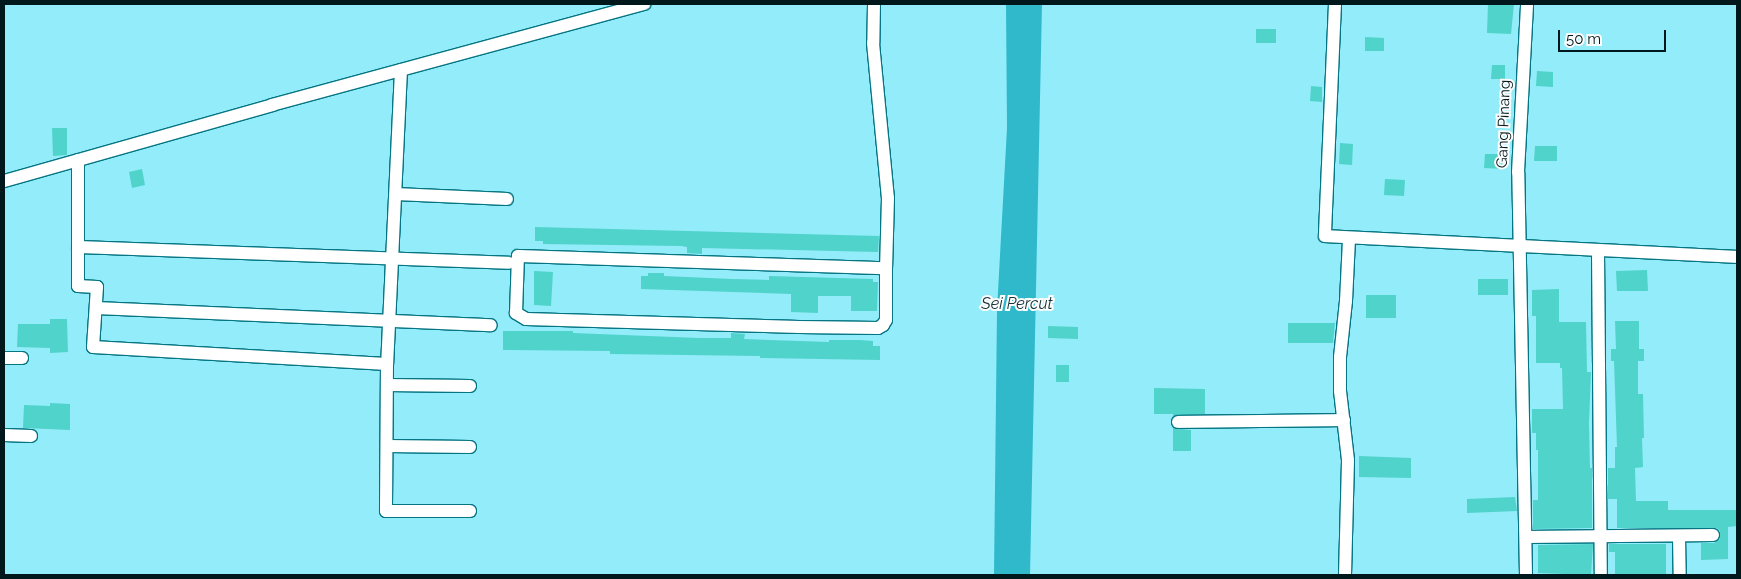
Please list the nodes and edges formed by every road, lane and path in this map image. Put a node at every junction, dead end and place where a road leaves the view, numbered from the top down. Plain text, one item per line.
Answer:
1 (645, 4) edge
2 (874, 4) edge
3 (1335, 4) edge
4 (1527, 4) edge
5 (401, 70) junction
6 (78, 160) junction
7 (4, 181) edge
8 (396, 194) junction
9 (507, 199) dead end
10 (1349, 239) junction
11 (1519, 245) junction
12 (78, 247) junction
13 (1598, 251) junction
14 (1737, 257) edge
15 (392, 259) junction
16 (508, 263) dead end
17 (886, 268) junction
18 (96, 308) junction
19 (390, 320) junction
20 (491, 325) dead end
21 (4, 358) edge
22 (22, 358) dead end
23 (387, 364) junction
24 (387, 384) junction
25 (470, 386) dead end
26 (1344, 420) junction
27 (1178, 422) dead end
28 (4, 435) edge
29 (31, 436) dead end
30 (387, 446) junction
31 (470, 447) dead end
32 (470, 512) dead end
33 (1713, 535) dead end
34 (1601, 536) junction
35 (1680, 536) junction
36 (1526, 537) junction
37 (1345, 575) edge
38 (1526, 575) edge
39 (1601, 575) edge
40 (1680, 575) edge

1 - 5 street
2 - 17 street
3 - 10 street
4 - 11 street, Gang Pinang
5 - 6 street
5 - 8 street
6 - 7 street
6 - 12 street
8 - 9 street
8 - 15 street
10 - 11 street
10 - 26 street
11 - 13 street
11 - 36 street, Gang Pinang
12 - 15 street
12 - 18 street
13 - 14 street
13 - 34 street
15 - 16 street
15 - 19 street
17 - 17 street
18 - 19 street
18 - 23 street
19 - 20 street
19 - 23 street
21 - 22 street
23 - 24 street
24 - 25 street
24 - 30 street
26 - 27 street
26 - 37 street
28 - 29 street
30 - 31 street
30 - 32 street
33 - 35 street
34 - 35 street
34 - 36 street
34 - 39 street
35 - 40 street
36 - 38 street, Gang Pinang

